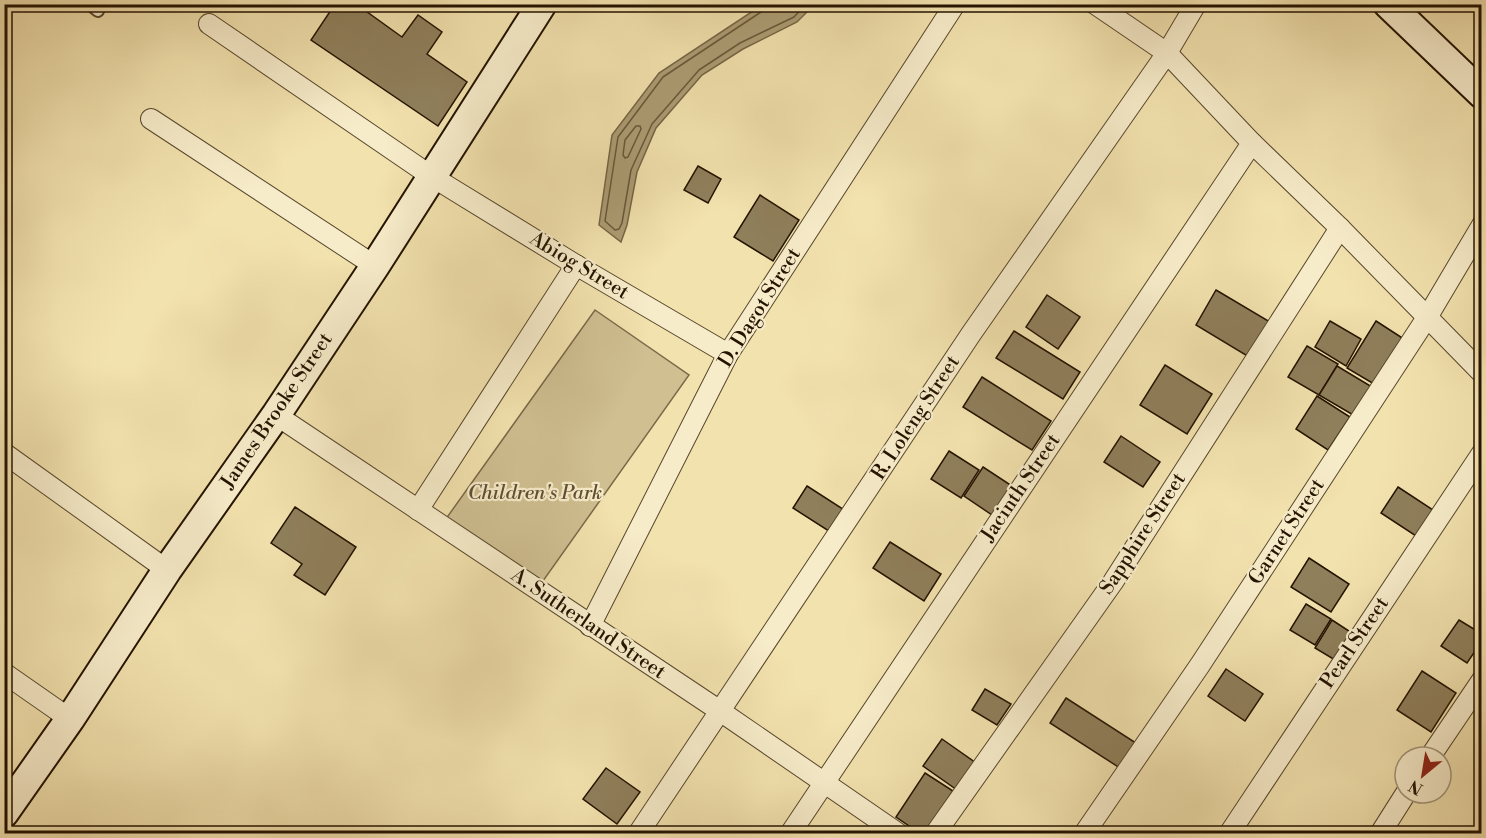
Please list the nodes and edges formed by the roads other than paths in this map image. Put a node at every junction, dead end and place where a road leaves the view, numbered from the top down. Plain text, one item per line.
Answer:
1 (542, 4) edge
2 (956, 4) edge
3 (1095, 4) edge
4 (1196, 4) edge
5 (1388, 4) edge
6 (209, 24) dead end
7 (1167, 53) junction
8 (1482, 94) edge
9 (151, 119) dead end
10 (1252, 143) junction
11 (431, 176) junction
12 (1482, 225) edge
13 (1340, 228) junction
14 (576, 265) junction
15 (375, 266) junction
16 (1428, 316) junction
17 (728, 354) junction
18 (1482, 374) edge
19 (276, 415) junction
20 (4, 453) edge
21 (1482, 453) edge
22 (418, 510) junction
23 (167, 570) junction
24 (590, 626) junction
25 (4, 673) edge
26 (1482, 680) edge
27 (720, 711) junction
28 (70, 719) junction
29 (1438, 745) edge
30 (824, 782) junction
31 (1399, 805) edge
32 (4, 813) edge
33 (638, 834) edge
34 (790, 834) edge
35 (899, 834) edge
36 (935, 834) edge
37 (1084, 834) edge
38 (1229, 834) edge
39 (1380, 834) edge

1 - 11 street, James Brooke Street
2 - 17 street, D. Dagot Street
3 - 7 street
4 - 7 street, R. Loleng Street
5 - 8 street
6 - 11 street, Abiog Street
7 - 10 street
7 - 27 street, R. Loleng Street
9 - 15 street
10 - 13 street
10 - 30 street, Jacinth Street
11 - 14 street, Abiog Street
11 - 15 street, James Brooke Street
12 - 16 street, Garnet Street
13 - 16 street
13 - 36 street, Sapphire Street
14 - 17 street, Abiog Street
14 - 22 street
15 - 19 street, James Brooke Street
16 - 18 street
16 - 37 street, Garnet Street
17 - 24 street, D. Dagot Street
19 - 22 street, A. Sutherland Street
19 - 23 street, James Brooke Street
20 - 23 street
21 - 38 street, Pearl Street
22 - 24 street, A. Sutherland Street
23 - 28 street, James Brooke Street
24 - 27 street, A. Sutherland Street
25 - 28 street
26 - 29 street
27 - 30 street, A. Sutherland Street
27 - 33 street, R. Loleng Street
28 - 32 street, James Brooke Street
30 - 34 street, Jacinth Street
30 - 35 street, A. Sutherland Street
31 - 39 street

